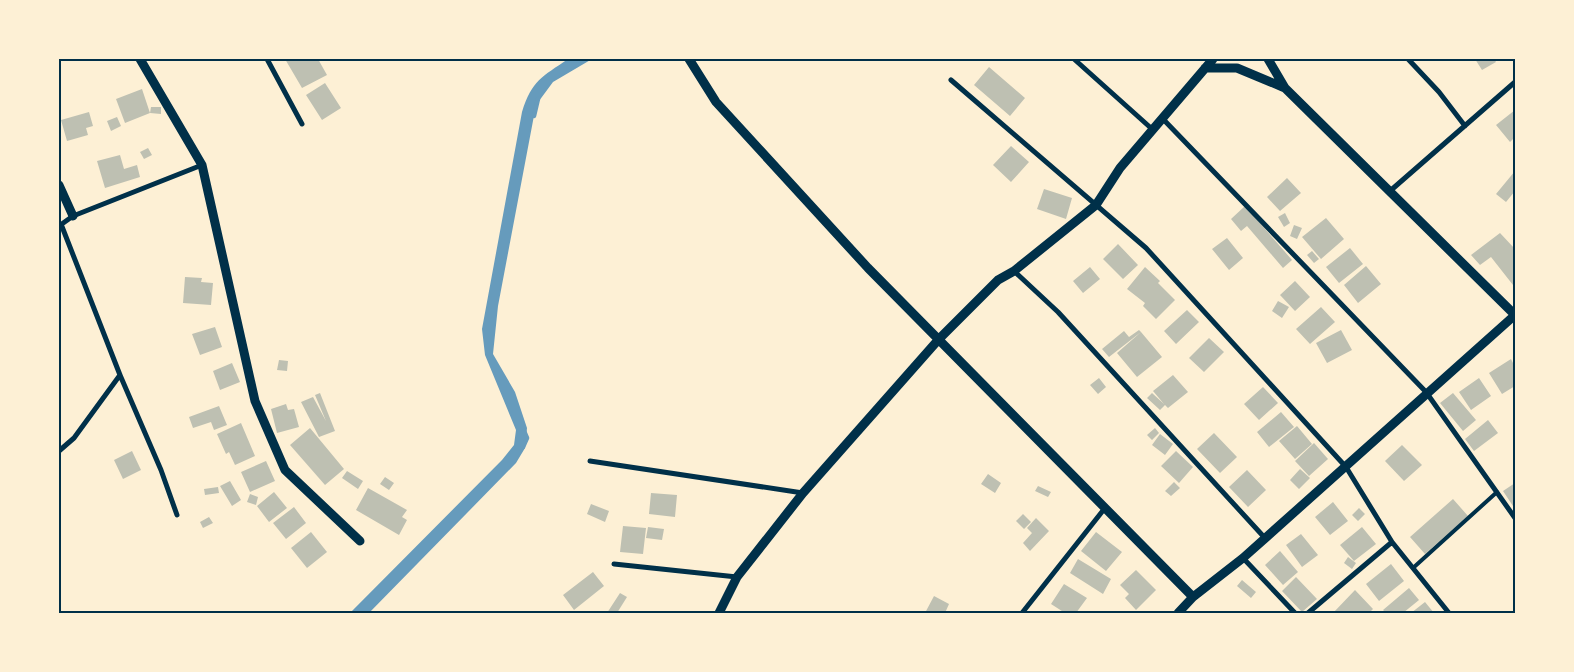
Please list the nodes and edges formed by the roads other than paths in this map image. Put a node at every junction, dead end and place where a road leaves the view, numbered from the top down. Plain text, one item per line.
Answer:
1 (140, 59) edge
2 (266, 59) edge
3 (689, 59) edge
4 (1074, 59) edge
5 (1213, 59) edge
6 (1268, 59) edge
7 (1408, 59) edge
8 (1205, 68) junction
9 (951, 80) dead end
10 (1515, 82) edge
11 (1286, 88) junction
12 (1162, 118) junction
13 (302, 124) dead end
14 (1465, 126) junction
15 (1152, 129) junction
16 (202, 165) junction
17 (59, 185) edge
18 (1390, 191) junction
19 (1096, 205) junction
20 (73, 216) junction
21 (60, 225) edge
22 (1014, 271) junction
23 (1515, 315) edge
24 (939, 339) junction
25 (120, 375) junction
26 (1426, 392) junction
27 (59, 451) edge
28 (590, 461) dead end
29 (1346, 467) junction
30 (1497, 492) junction
31 (803, 493) junction
32 (1105, 508) junction
33 (177, 515) dead end
34 (1515, 518) edge
35 (1264, 537) junction
36 (360, 542) dead end
37 (1392, 542) junction
38 (1243, 558) junction
39 (614, 564) dead end
40 (1413, 568) junction
41 (737, 578) junction
42 (1193, 597) junction
43 (719, 613) edge
44 (1022, 613) edge
45 (1178, 613) edge
46 (1295, 613) edge
47 (1308, 613) edge
48 (1449, 613) edge

1 - 16 street
2 - 13 street
3 - 24 street
4 - 15 street
5 - 8 street
6 - 11 street
7 - 14 street
8 - 11 street
8 - 12 street
9 - 19 street
10 - 14 street
11 - 18 street
12 - 15 street
12 - 26 street
14 - 18 street
15 - 19 street
16 - 20 street
16 - 36 street
17 - 20 street
18 - 23 street
19 - 22 street
19 - 29 street
20 - 21 street
21 - 25 street
22 - 24 street
22 - 35 street
23 - 26 street
24 - 31 street
24 - 32 street
25 - 27 street
25 - 33 street
26 - 29 street
26 - 30 street
28 - 31 street
29 - 35 street
29 - 37 street
30 - 34 street
30 - 40 lane
31 - 41 street
32 - 42 street
32 - 44 street
35 - 38 street
37 - 40 street
37 - 47 street
38 - 42 street
38 - 46 street
39 - 41 street
40 - 48 street
41 - 43 street
42 - 45 street

